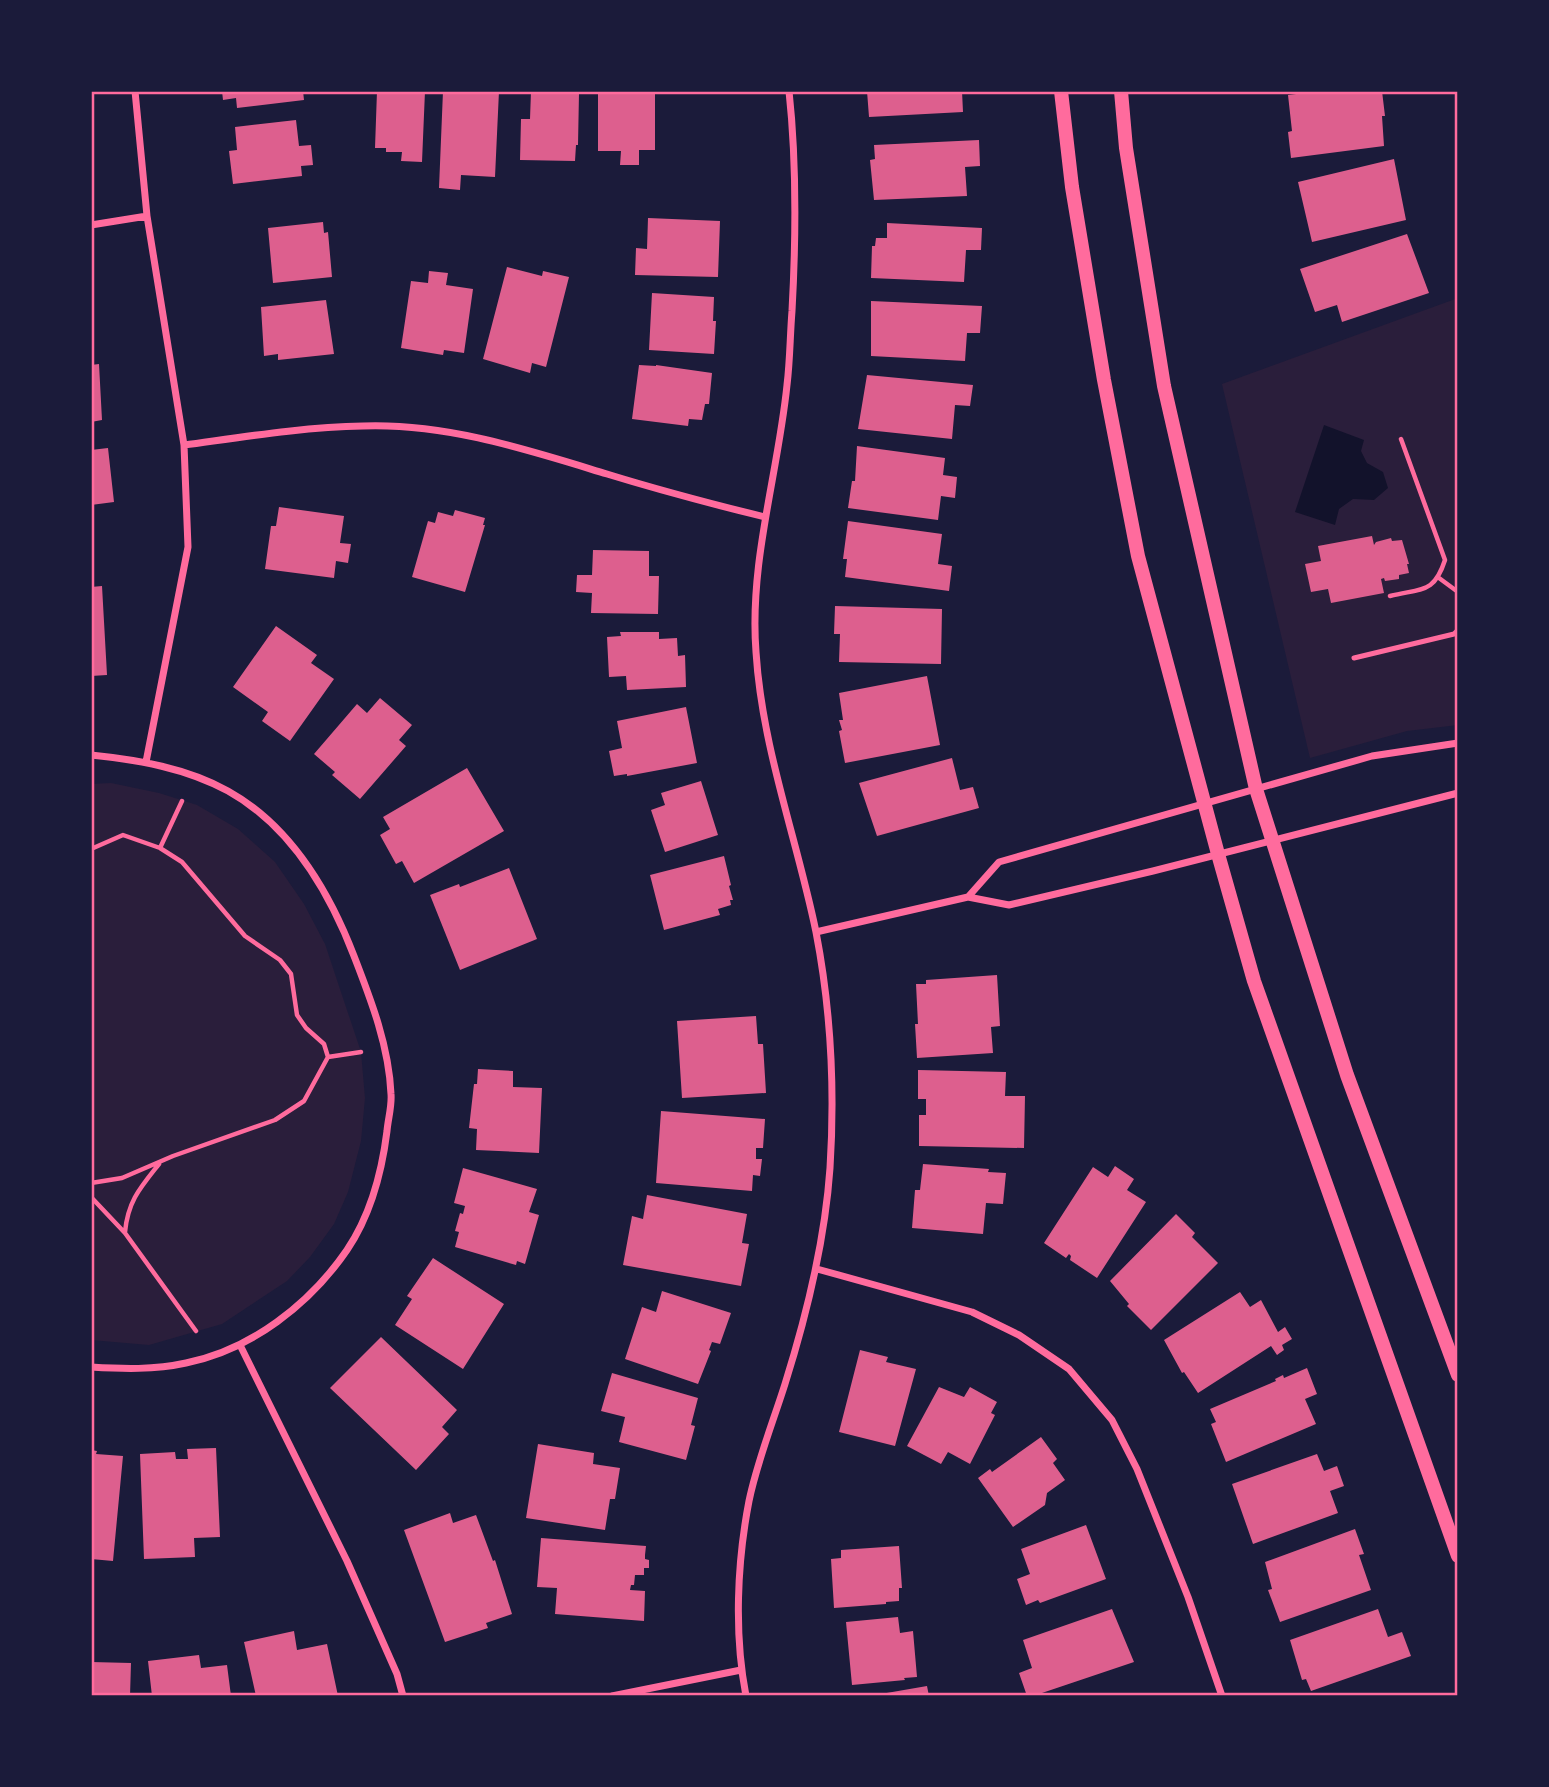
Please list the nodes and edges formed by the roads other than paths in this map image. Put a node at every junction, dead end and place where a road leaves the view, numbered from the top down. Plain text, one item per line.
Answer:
1 (135, 91) edge
2 (789, 91) edge
3 (1061, 91) edge
4 (1121, 91) edge
5 (147, 216) junction
6 (91, 225) edge
7 (184, 445) junction
8 (765, 517) junction
9 (1458, 630) edge
10 (1354, 658) dead end
11 (1458, 743) edge
12 (91, 755) edge
13 (146, 762) junction
14 (1256, 789) junction
15 (1458, 793) edge
16 (1205, 804) junction
17 (1272, 840) junction
18 (1218, 854) junction
19 (968, 897) junction
20 (816, 932) junction
21 (817, 1269) junction
22 (240, 1345) junction
23 (91, 1367) edge
24 (1458, 1375) edge
25 (1458, 1556) edge
26 (741, 1670) junction
27 (403, 1696) edge
28 (612, 1696) edge
29 (746, 1696) edge
30 (1222, 1696) edge

1 - 5 street
2 - 8 street
3 - 16 main road
4 - 14 main road
5 - 6 street
5 - 7 street
7 - 8 street
7 - 13 street
8 - 20 street
9 - 10 lane
11 - 14 street
12 - 13 street
13 - 22 street
14 - 16 street
14 - 17 main road
15 - 17 street
16 - 18 main road
16 - 19 street
17 - 18 street
17 - 24 main road
18 - 19 street
18 - 25 main road
19 - 20 street
20 - 21 street
21 - 26 street
21 - 30 street
22 - 23 street
22 - 27 street
26 - 28 street
26 - 29 street

